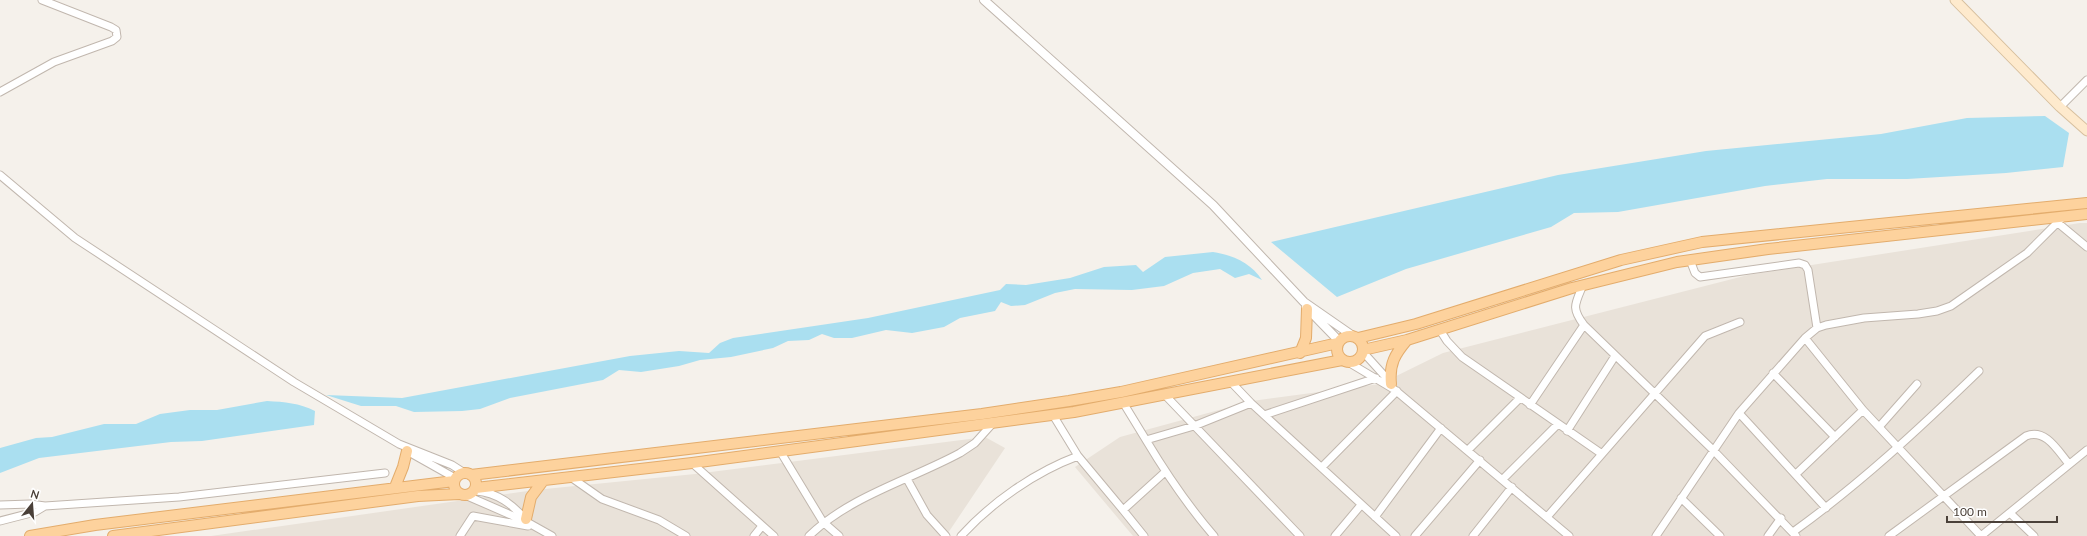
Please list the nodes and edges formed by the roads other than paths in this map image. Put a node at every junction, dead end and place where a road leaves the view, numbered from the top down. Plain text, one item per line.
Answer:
1 (42, 0) edge
2 (984, 0) edge
3 (1955, 0) edge
4 (2087, 80) edge
5 (0, 92) edge
6 (2060, 106) junction
7 (2087, 131) edge
8 (0, 175) edge
9 (2087, 203) edge
10 (2087, 214) edge
11 (2061, 220) junction
12 (2087, 247) edge
13 (1690, 260) junction
14 (1584, 285) junction
15 (1305, 305) junction
16 (1740, 322) dead end
17 (1584, 326) junction
18 (1817, 328) junction
19 (1440, 330) junction
20 (1355, 337) junction
21 (1804, 338) junction
22 (1407, 340) junction
23 (1338, 342) junction
24 (1363, 351) junction
25 (1300, 353) junction
26 (1615, 356) junction
27 (1345, 361) junction
28 (1979, 372) dead end
29 (1773, 373) junction
30 (1376, 378) junction
31 (1230, 381) junction
32 (1917, 384) dead end
33 (1394, 388) junction
34 (1656, 394) junction
35 (1165, 395) junction
36 (1520, 398) junction
37 (1251, 403) junction
38 (1124, 404) junction
39 (1530, 405) junction
40 (1863, 410) junction
41 (1739, 413) junction
42 (1053, 415) junction
43 (1264, 415) junction
44 (993, 423) junction
45 (1558, 424) junction
46 (1194, 426) junction
47 (1879, 427) junction
48 (1441, 428) junction
49 (1567, 431) junction
50 (1836, 437) junction
51 (1146, 440) junction
52 (403, 447) junction
53 (1898, 448) junction
54 (1468, 450) junction
55 (1713, 450) junction
56 (2087, 450) edge
57 (780, 451) junction
58 (1602, 454) junction
59 (1078, 456) junction
60 (1480, 460) junction
61 (692, 463) junction
62 (2070, 464) junction
63 (1322, 467) junction
64 (1165, 472) junction
65 (385, 473) dead end
66 (468, 474) junction
67 (1796, 474) junction
68 (572, 478) junction
69 (907, 479) junction
70 (1503, 479) junction
71 (455, 480) junction
72 (543, 481) junction
73 (395, 487) junction
74 (1512, 487) junction
75 (468, 492) junction
76 (1945, 495) junction
77 (1681, 498) junction
78 (0, 505) edge
79 (1361, 505) junction
80 (45, 506) junction
81 (1826, 508) junction
82 (1123, 510) junction
83 (2010, 513) junction
84 (1375, 517) junction
85 (1547, 517) junction
86 (1781, 518) junction
87 (0, 521) edge
88 (526, 521) junction
89 (823, 522) junction
90 (762, 526) junction
91 (537, 527) junction
92 (1794, 534) edge
93 (1142, 535) edge
94 (30, 536) edge
95 (113, 536) edge
96 (460, 536) edge
97 (552, 536) edge
98 (686, 536) edge
99 (754, 536) edge
100 (774, 536) edge
101 (808, 536) edge
102 (839, 536) edge
103 (946, 536) edge
104 (961, 536) edge
105 (1214, 536) edge
106 (1300, 536) edge
107 (1335, 536) edge
108 (1396, 536) edge
109 (1415, 536) edge
110 (1473, 536) edge
111 (1570, 536) edge
112 (1656, 536) edge
113 (1720, 536) edge
114 (1768, 536) edge
115 (1890, 536) edge
116 (1981, 536) edge
117 (2034, 536) edge

1 - 5 street
2 - 15 street
3 - 6 main road
4 - 6 street
6 - 7 main road
8 - 52 street
9 - 20 main road
10 - 11 main road
11 - 12 street
11 - 13 main road
11 - 18 street
13 - 14 main road
13 - 18 street
14 - 17 street
14 - 19 main road
15 - 20 street
15 - 23 street
15 - 25 main road
16 - 34 street
17 - 26 street
17 - 39 street
18 - 21 street
19 - 22 main road
19 - 36 street
20 - 23 main road
20 - 24 main road
21 - 29 street
21 - 40 street
22 - 24 main road
22 - 33 main road
23 - 25 main road
23 - 27 main road
24 - 27 main road
24 - 33 street
25 - 66 main road
26 - 34 street
26 - 49 street
27 - 30 street
27 - 31 main road
28 - 53 street
29 - 41 street
29 - 50 street
30 - 33 street
30 - 43 street
31 - 35 main road
31 - 37 street
32 - 47 street
33 - 48 street
33 - 63 street
34 - 55 street
34 - 58 street
35 - 38 main road
35 - 46 street
36 - 39 street
36 - 54 street
37 - 43 street
37 - 46 street
38 - 42 main road
38 - 51 street
39 - 45 street
40 - 47 street
40 - 50 street
41 - 55 street
41 - 67 street
42 - 44 main road
42 - 59 street
43 - 63 street
44 - 57 main road
44 - 69 street
45 - 49 street
45 - 70 street
46 - 51 street
46 - 106 street
47 - 53 street
48 - 54 street
48 - 84 street
49 - 58 street
50 - 67 street
51 - 64 street
52 - 66 street
52 - 71 street
52 - 73 main road
53 - 76 street
53 - 81 street
54 - 60 street
55 - 77 street
55 - 86 street
56 - 62 street
57 - 61 main road
57 - 89 street
58 - 85 street
59 - 82 street
59 - 104 street
60 - 70 street
60 - 109 street
61 - 68 main road
61 - 90 street
62 - 76 street
62 - 83 street
63 - 79 street
64 - 82 street
64 - 105 street
65 - 80 street
66 - 71 main road
66 - 75 main road
67 - 81 street
68 - 72 main road
68 - 98 street
69 - 89 street
69 - 103 street
70 - 74 street
71 - 73 main road
71 - 75 main road
72 - 75 main road
72 - 88 main road
73 - 94 main road
74 - 85 street
74 - 110 street
75 - 88 street
75 - 88 street
75 - 95 main road
76 - 115 street
76 - 116 street
77 - 112 street
77 - 113 street
78 - 80 street
79 - 84 street
79 - 107 street
80 - 87 street
81 - 92 street
82 - 93 street
83 - 116 street
83 - 117 street
84 - 108 street
85 - 111 street
86 - 92 street
86 - 114 street
88 - 91 street
89 - 101 street
89 - 102 street
90 - 99 street
90 - 100 street
91 - 96 street
91 - 97 street

